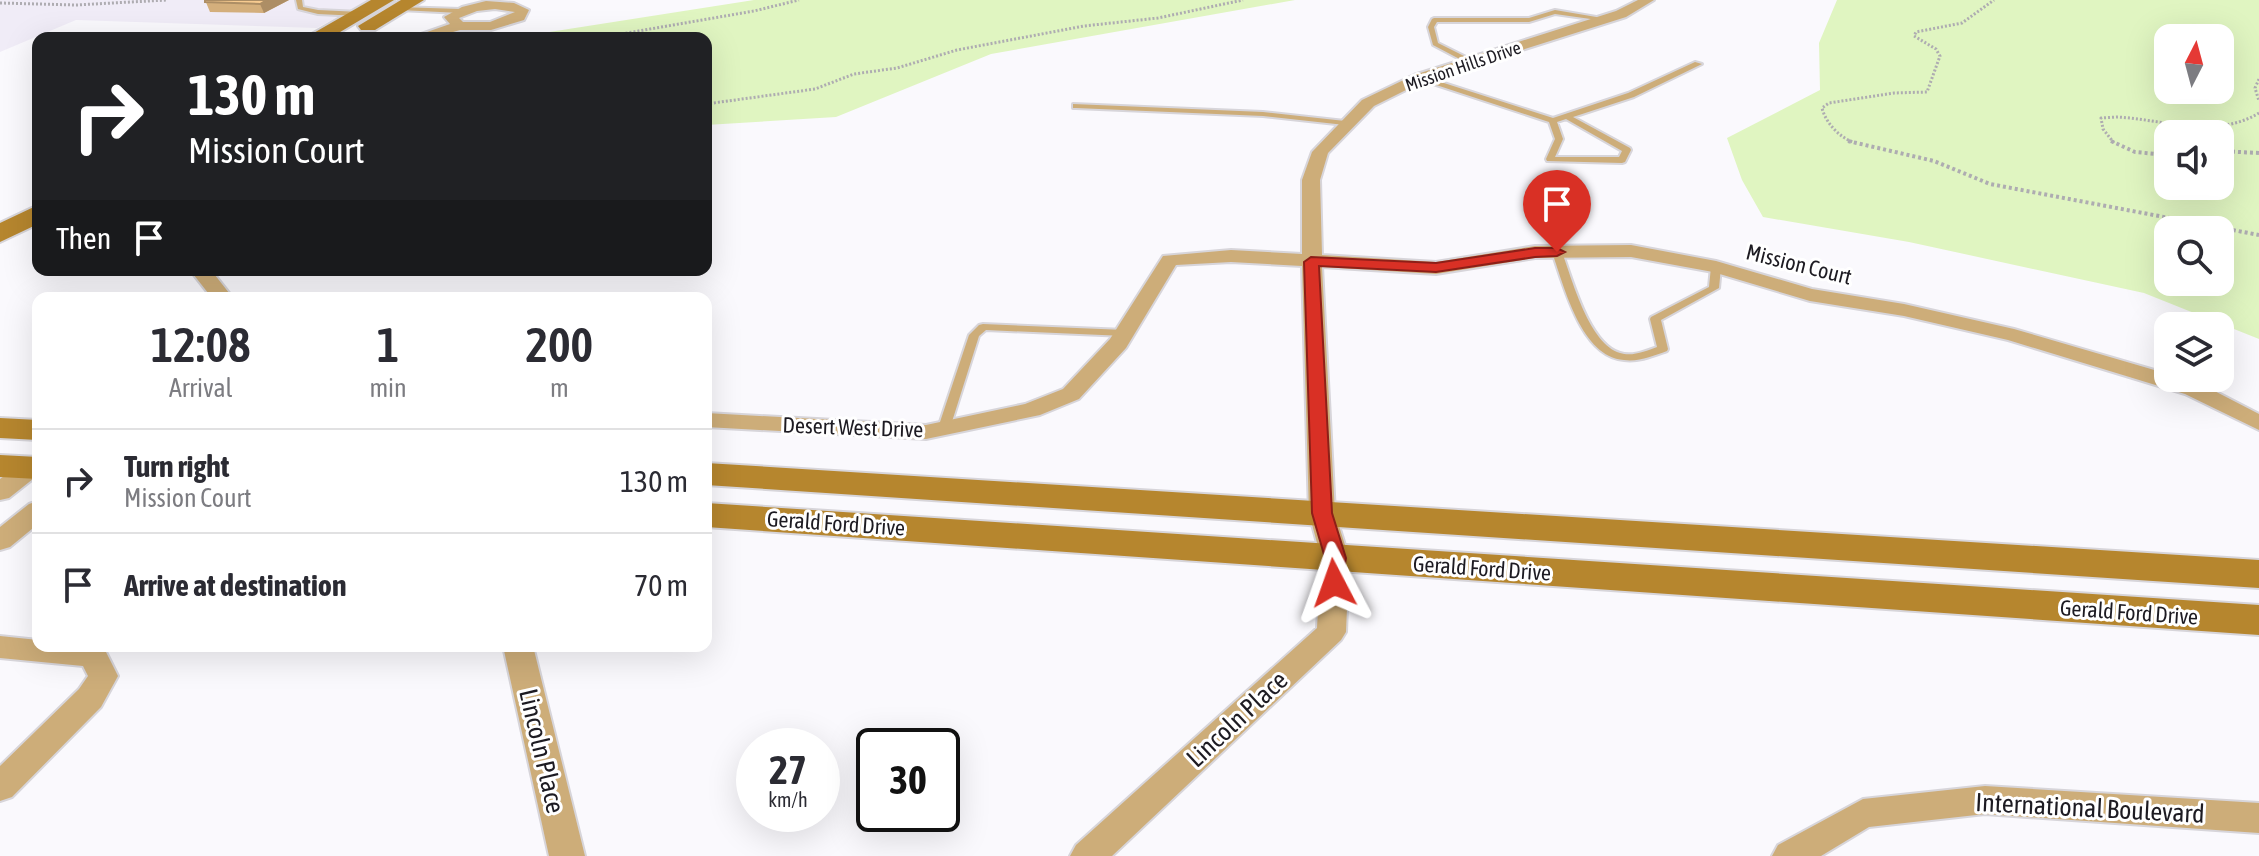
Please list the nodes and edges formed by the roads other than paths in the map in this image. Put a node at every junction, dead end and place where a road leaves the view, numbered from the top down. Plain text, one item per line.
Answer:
1 (299, 0) edge
2 (1648, 0) edge
3 (400, 3) edge
4 (504, 3) edge
5 (360, 14) junction
6 (460, 18) junction
7 (1605, 19) junction
8 (326, 32) edge
9 (356, 32) edge
10 (430, 32) edge
11 (1469, 62) junction
12 (1698, 64) dead end
13 (1419, 78) junction
14 (1076, 106) dead end
15 (1567, 117) junction
16 (1553, 121) junction
17 (1345, 123) junction
18 (32, 192) edge
19 (0, 210) edge
20 (32, 216) edge
21 (0, 234) edge
22 (1557, 252) junction
23 (1311, 262) junction
24 (1716, 267) junction
25 (205, 276) edge
26 (218, 292) edge
27 (1125, 333) junction
28 (712, 420) edge
29 (2259, 423) edge
30 (0, 428) edge
31 (944, 428) junction
32 (32, 430) edge
33 (27, 466) edge
34 (712, 474) edge
35 (0, 492) edge
36 (1322, 513) junction
37 (32, 515) edge
38 (712, 515) edge
39 (0, 541) edge
40 (1335, 558) junction
41 (2259, 574) edge
42 (2259, 620) edge
43 (0, 647) edge
44 (32, 650) edge
45 (52, 652) edge
46 (519, 652) edge
47 (0, 787) edge
48 (2259, 818) edge
49 (567, 856) edge
50 (1088, 856) edge
51 (1790, 856) edge

1 - 5 lane
2 - 7 street, Mission Hills Drive
3 - 5 main road
3 - 6 lane
3 - 9 main road
4 - 6 street
4 - 6 street
5 - 8 main road
6 - 10 street
7 - 11 street, Mission Hills Drive
7 - 11 lane
11 - 13 street, Mission Hills Drive
12 - 15 lane
13 - 16 lane
13 - 17 street, Mission Hills Drive
14 - 17 lane
15 - 16 lane
15 - 16 lane
17 - 23 street, Mission Hills Drive
18 - 19 main road
20 - 21 main road
22 - 23 street, Mission Court
22 - 24 street, Mission Court
22 - 24 lane
23 - 27 street, Desert West Drive
23 - 36 street, Mission Hills Drive
24 - 29 street, Mission Court
25 - 26 street
27 - 31 street, Desert West Drive
27 - 31 lane
28 - 31 street, Desert West Drive
30 - 32 main road
33 - 35 street
34 - 36 main road, Gerald Ford Drive
36 - 40 street, Mission Hills Drive
36 - 41 main road, Gerald Ford Drive
37 - 39 street
38 - 40 main road, Gerald Ford Drive
40 - 42 main road, Gerald Ford Drive
40 - 50 street, Lincoln Place
43 - 44 street
45 - 47 street
46 - 49 street, Lincoln Place
48 - 51 street, International Boulevard

